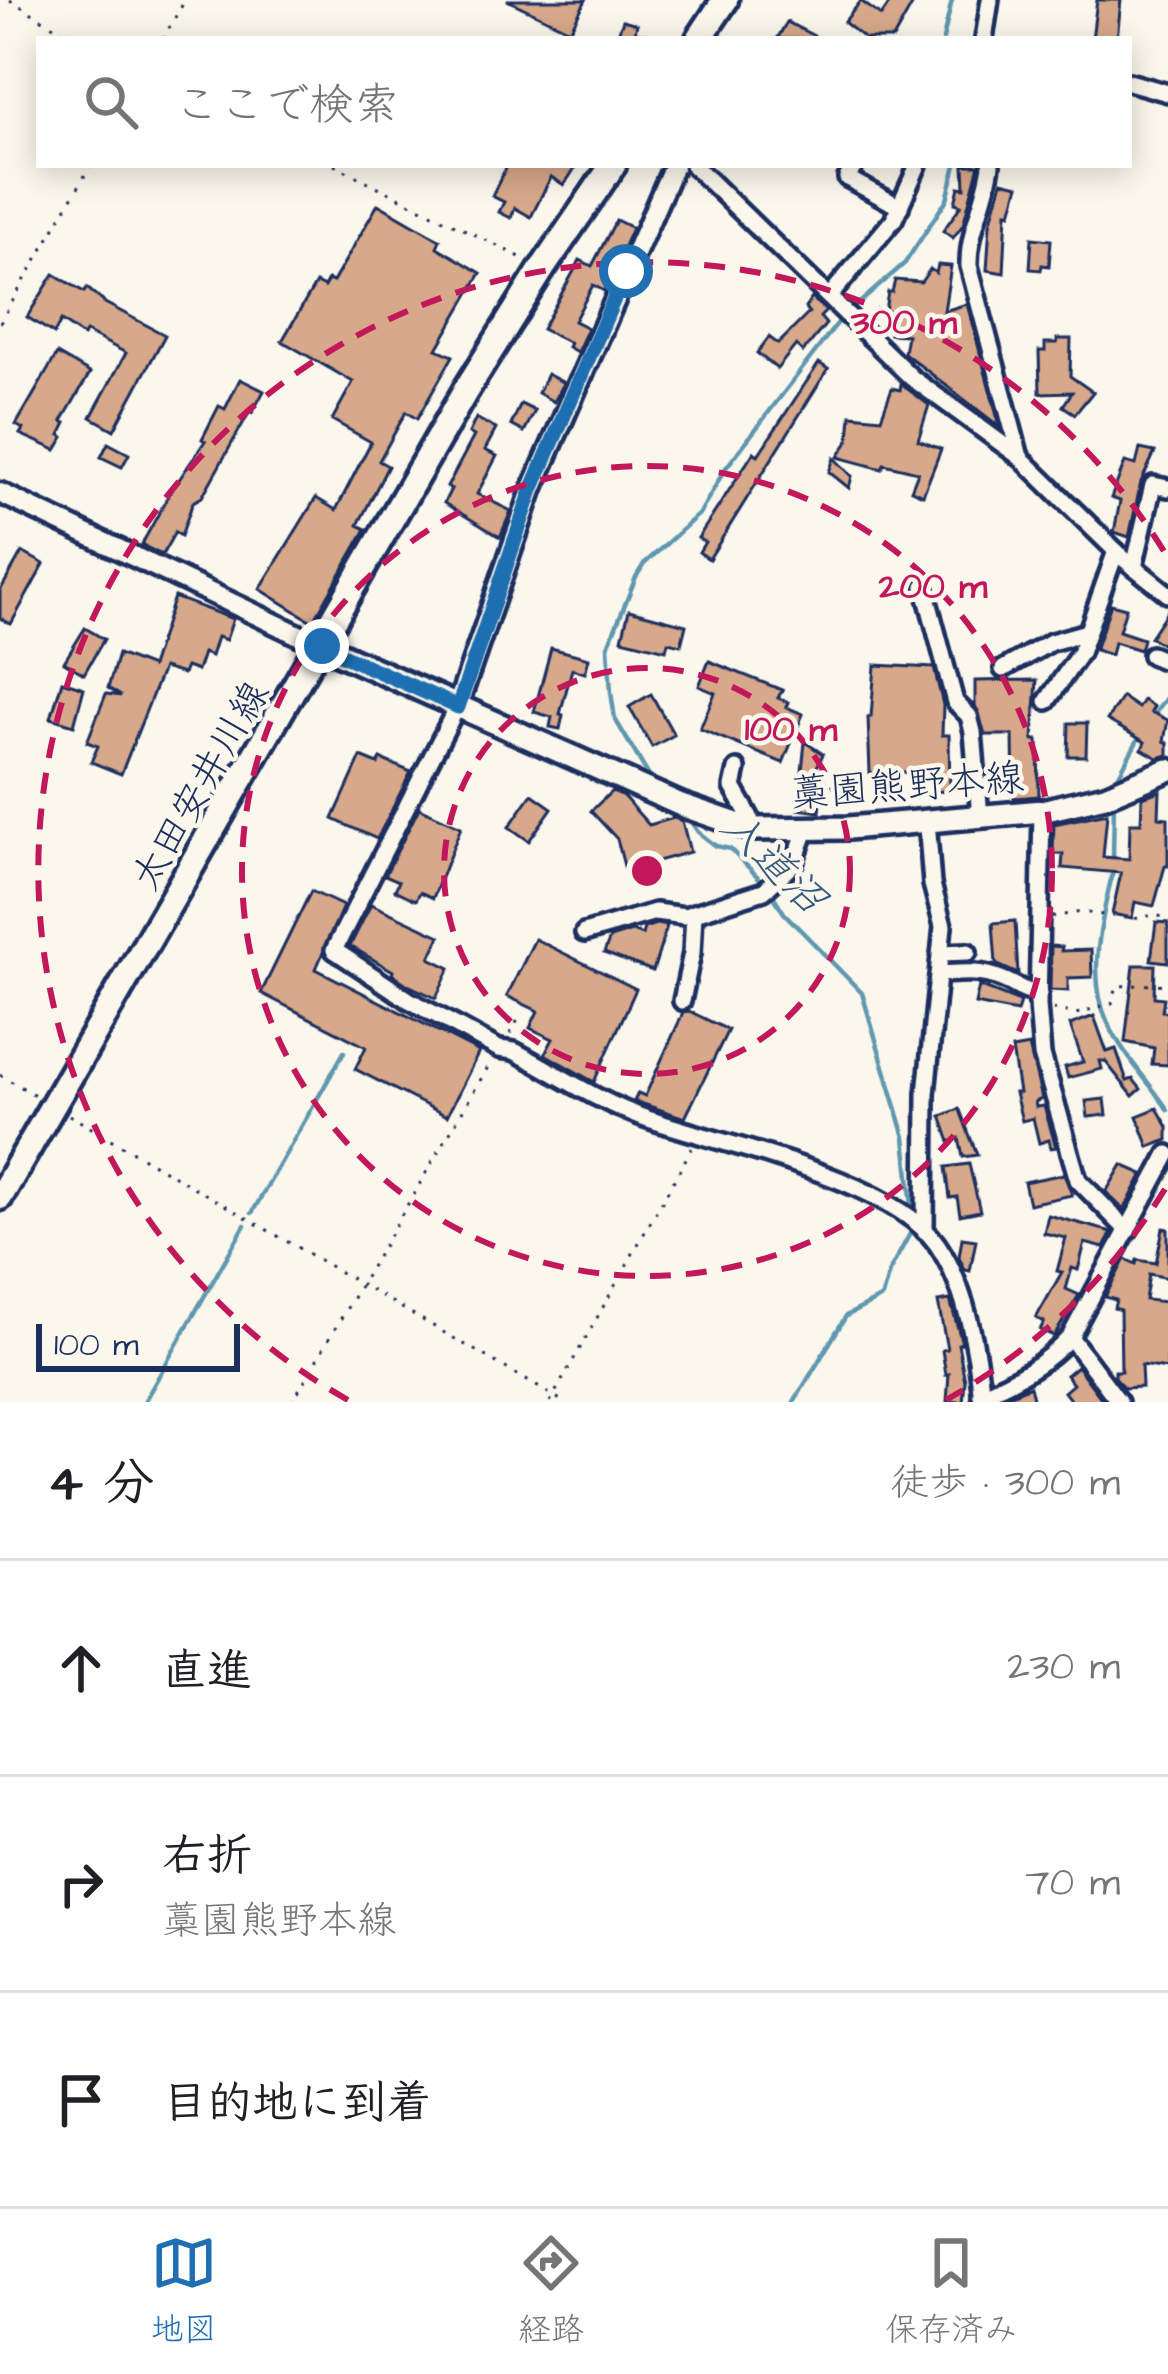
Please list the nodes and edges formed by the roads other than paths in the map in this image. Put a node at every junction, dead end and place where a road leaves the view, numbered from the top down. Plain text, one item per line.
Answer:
1 (725, 0) edge
2 (990, 0) edge
3 (702, 36) edge
4 (986, 36) edge
5 (1132, 83) edge
6 (1168, 92) edge
7 (611, 168) edge
8 (673, 168) edge
9 (696, 168) edge
10 (853, 168) edge
11 (917, 168) edge
12 (991, 168) edge
13 (899, 207) junction
14 (829, 297) junction
15 (1020, 457) junction
16 (1168, 488) edge
17 (0, 494) edge
18 (1116, 551) junction
19 (1134, 567) junction
20 (924, 586) dead end
21 (1168, 594) edge
22 (1088, 632) junction
23 (322, 646) junction
24 (1151, 655) dead end
25 (1168, 662) edge
26 (1003, 669) dead end
27 (1047, 701) dead end
28 (458, 707) junction
29 (737, 769) dead end
30 (1168, 770) edge
31 (1042, 811) junction
32 (980, 817) junction
33 (927, 821) junction
34 (751, 829) junction
35 (806, 830) junction
36 (694, 913) junction
37 (584, 933) dead end
38 (968, 952) dead end
39 (941, 953) junction
40 (939, 974) junction
41 (1039, 1000) junction
42 (682, 1001) dead end
43 (1168, 1154) edge
44 (0, 1197) edge
45 (923, 1229) junction
46 (1128, 1232) junction
47 (1070, 1336) junction
48 (981, 1398) edge
49 (1119, 1402) edge

1 - 3 main road
2 - 4 street
5 - 6 street
7 - 23 main road, 太田安井川線
8 - 28 street
9 - 14 street
10 - 13 street
11 - 13 street
12 - 15 street
13 - 14 street
14 - 15 street
15 - 18 street
16 - 19 street
17 - 23 street
18 - 19 street
18 - 22 street
19 - 21 street
20 - 32 street
22 - 26 street
22 - 27 street
23 - 28 main road, 藁園熊野本線
23 - 44 main road, 太田安井川線
24 - 25 street
28 - 34 main road, 藁園熊野本線
28 - 45 street
29 - 34 street
30 - 31 main road, 藁園熊野本線
31 - 32 main road, 藁園熊野本線
31 - 41 street
32 - 33 main road, 藁園熊野本線
33 - 35 main road, 藁園熊野本線
33 - 39 street
34 - 35 main road, 藁園熊野本線
35 - 36 street
36 - 37 street
36 - 42 street
38 - 39 street
39 - 40 street
40 - 41 street
40 - 45 street
41 - 46 street
43 - 46 street
45 - 48 street
46 - 47 street
47 - 48 street
47 - 49 street

